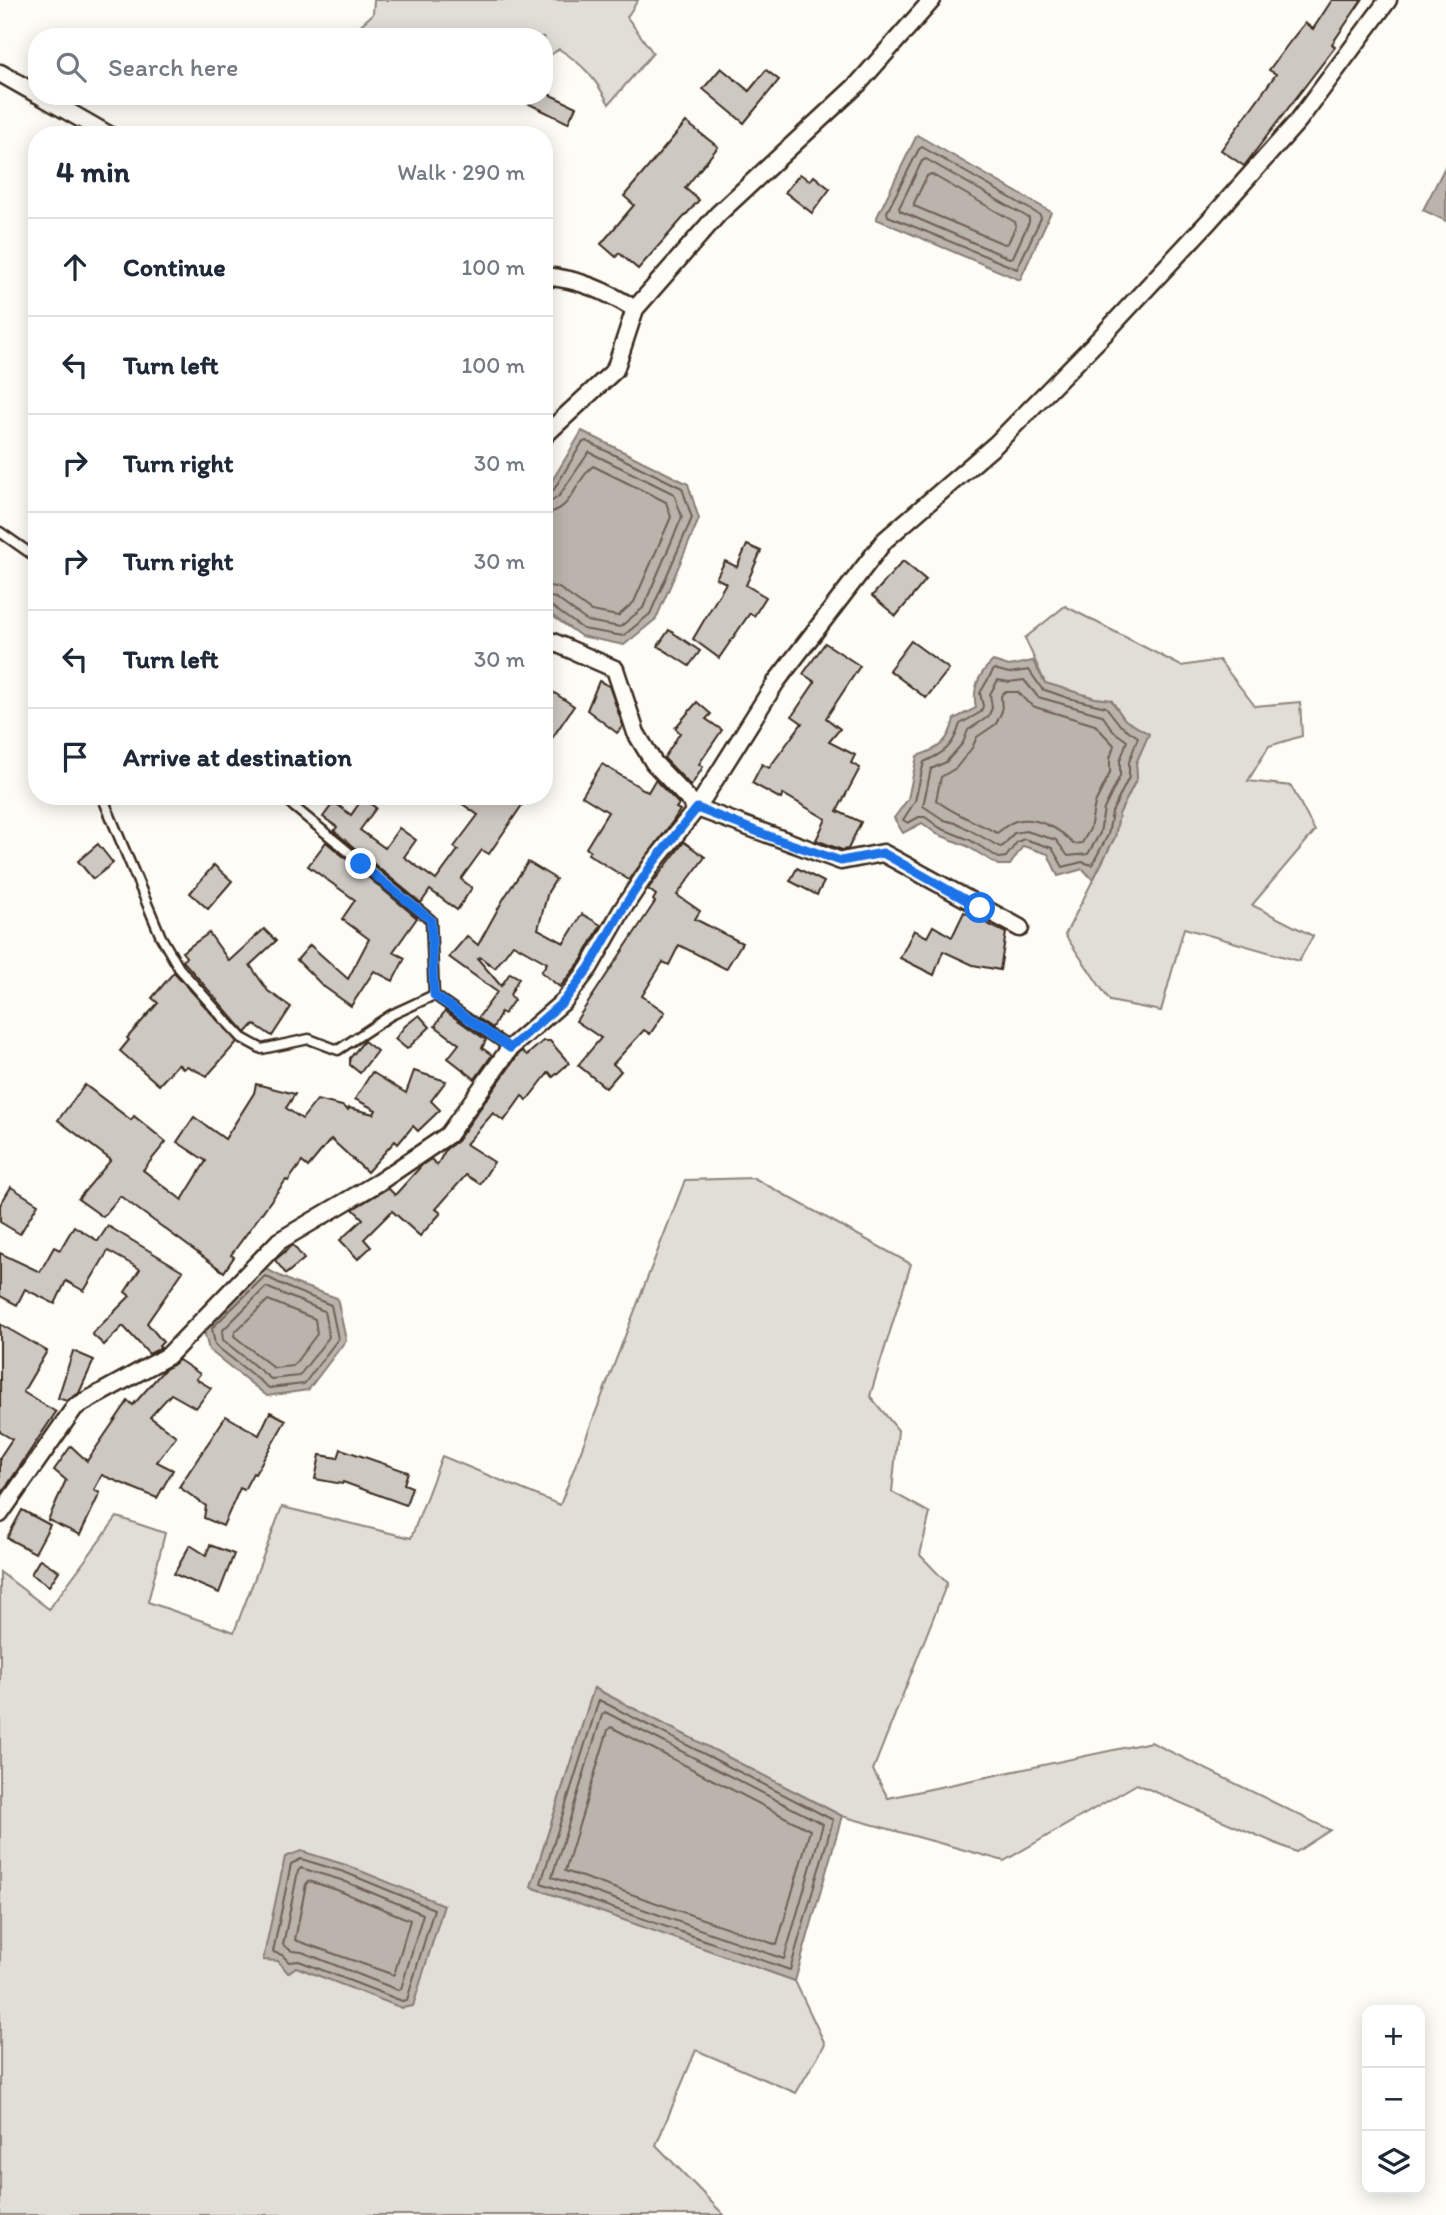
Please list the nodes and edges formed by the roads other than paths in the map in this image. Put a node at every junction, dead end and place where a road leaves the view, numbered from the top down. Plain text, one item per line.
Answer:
1 (932, 0) edge
2 (1388, 0) edge
3 (0, 73) edge
4 (28, 89) edge
5 (57, 105) edge
6 (93, 126) edge
7 (553, 277) edge
8 (635, 309) junction
9 (553, 428) edge
10 (0, 532) edge
11 (28, 552) edge
12 (553, 642) edge
13 (106, 805) edge
14 (293, 806) dead end
15 (697, 808) junction
16 (1020, 928) dead end
17 (434, 995) junction
18 (510, 1048) junction
19 (0, 1514) edge

1 - 8 street
2 - 15 street
3 - 4 street
5 - 6 street
7 - 8 street
8 - 9 street
10 - 11 lane
12 - 15 street
13 - 17 lane
14 - 17 lane
15 - 16 street
15 - 18 street
17 - 18 lane
18 - 19 street

